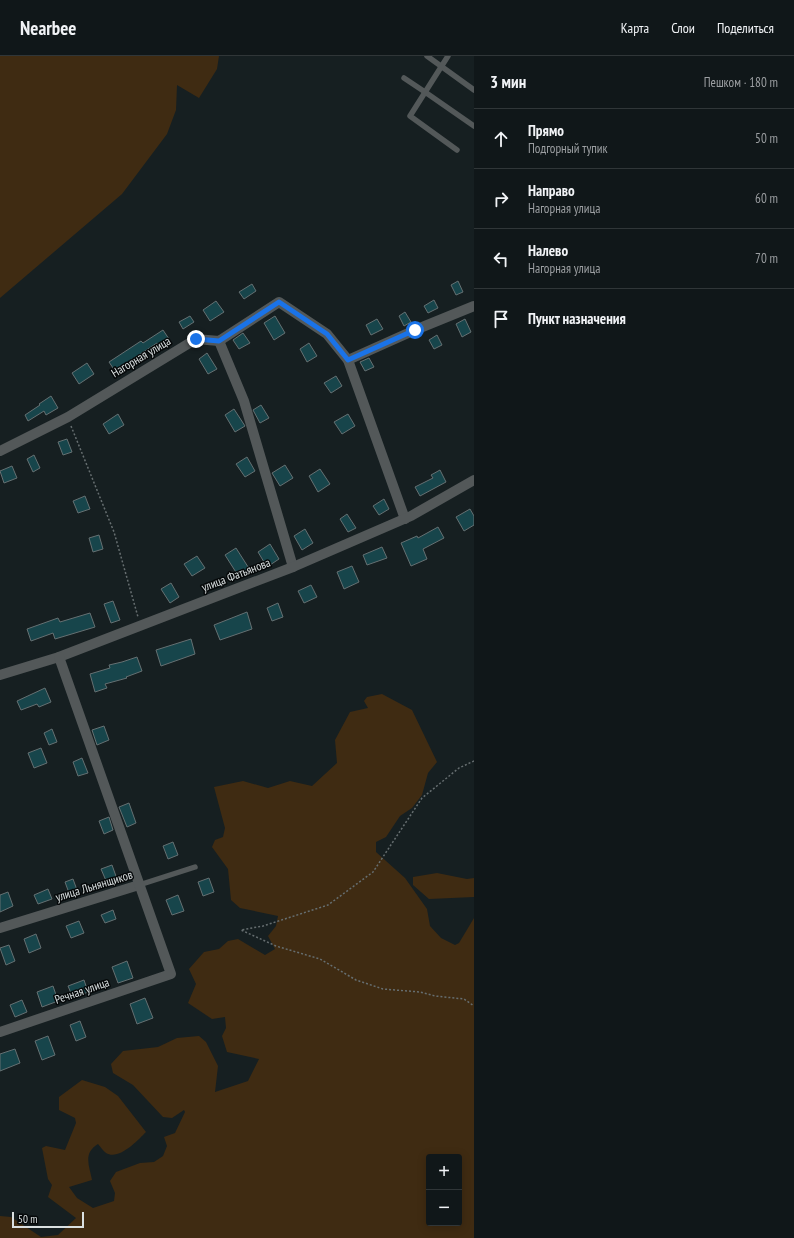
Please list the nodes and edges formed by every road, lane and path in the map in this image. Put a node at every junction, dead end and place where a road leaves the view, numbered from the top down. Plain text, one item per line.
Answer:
1 (427, 56) edge
2 (448, 56) edge
3 (442, 66) junction
4 (404, 78) dead end
5 (474, 90) edge
6 (425, 92) junction
7 (474, 126) edge
8 (457, 150) dead end
9 (474, 306) edge
10 (219, 341) junction
11 (348, 360) junction
12 (68, 417) junction
13 (0, 451) edge
14 (474, 480) edge
15 (405, 519) junction
16 (293, 567) junction
17 (140, 626) junction
18 (59, 657) junction
19 (0, 675) edge
20 (474, 762) edge
21 (195, 867) dead end
22 (139, 885) junction
23 (0, 928) edge
24 (474, 1006) edge
25 (0, 1032) edge

1 - 3 lane
2 - 3 lane
3 - 5 lane
3 - 6 lane
4 - 6 lane
6 - 7 lane
6 - 8 lane
9 - 11 street
10 - 11 street
10 - 12 street, Нагорная улица
10 - 16 street
11 - 15 street
12 - 13 street, Нагорная улица
12 - 17 path
14 - 15 street, улица Фатьянова
15 - 16 street, улица Фатьянова
16 - 17 street, улица Фатьянова
17 - 18 street, улица Фатьянова
18 - 19 street, улица Фатьянова
18 - 22 street
20 - 24 path
21 - 22 lane, улица Льнянщиков
22 - 23 street, улица Льнянщиков
22 - 25 street, Речная улица

